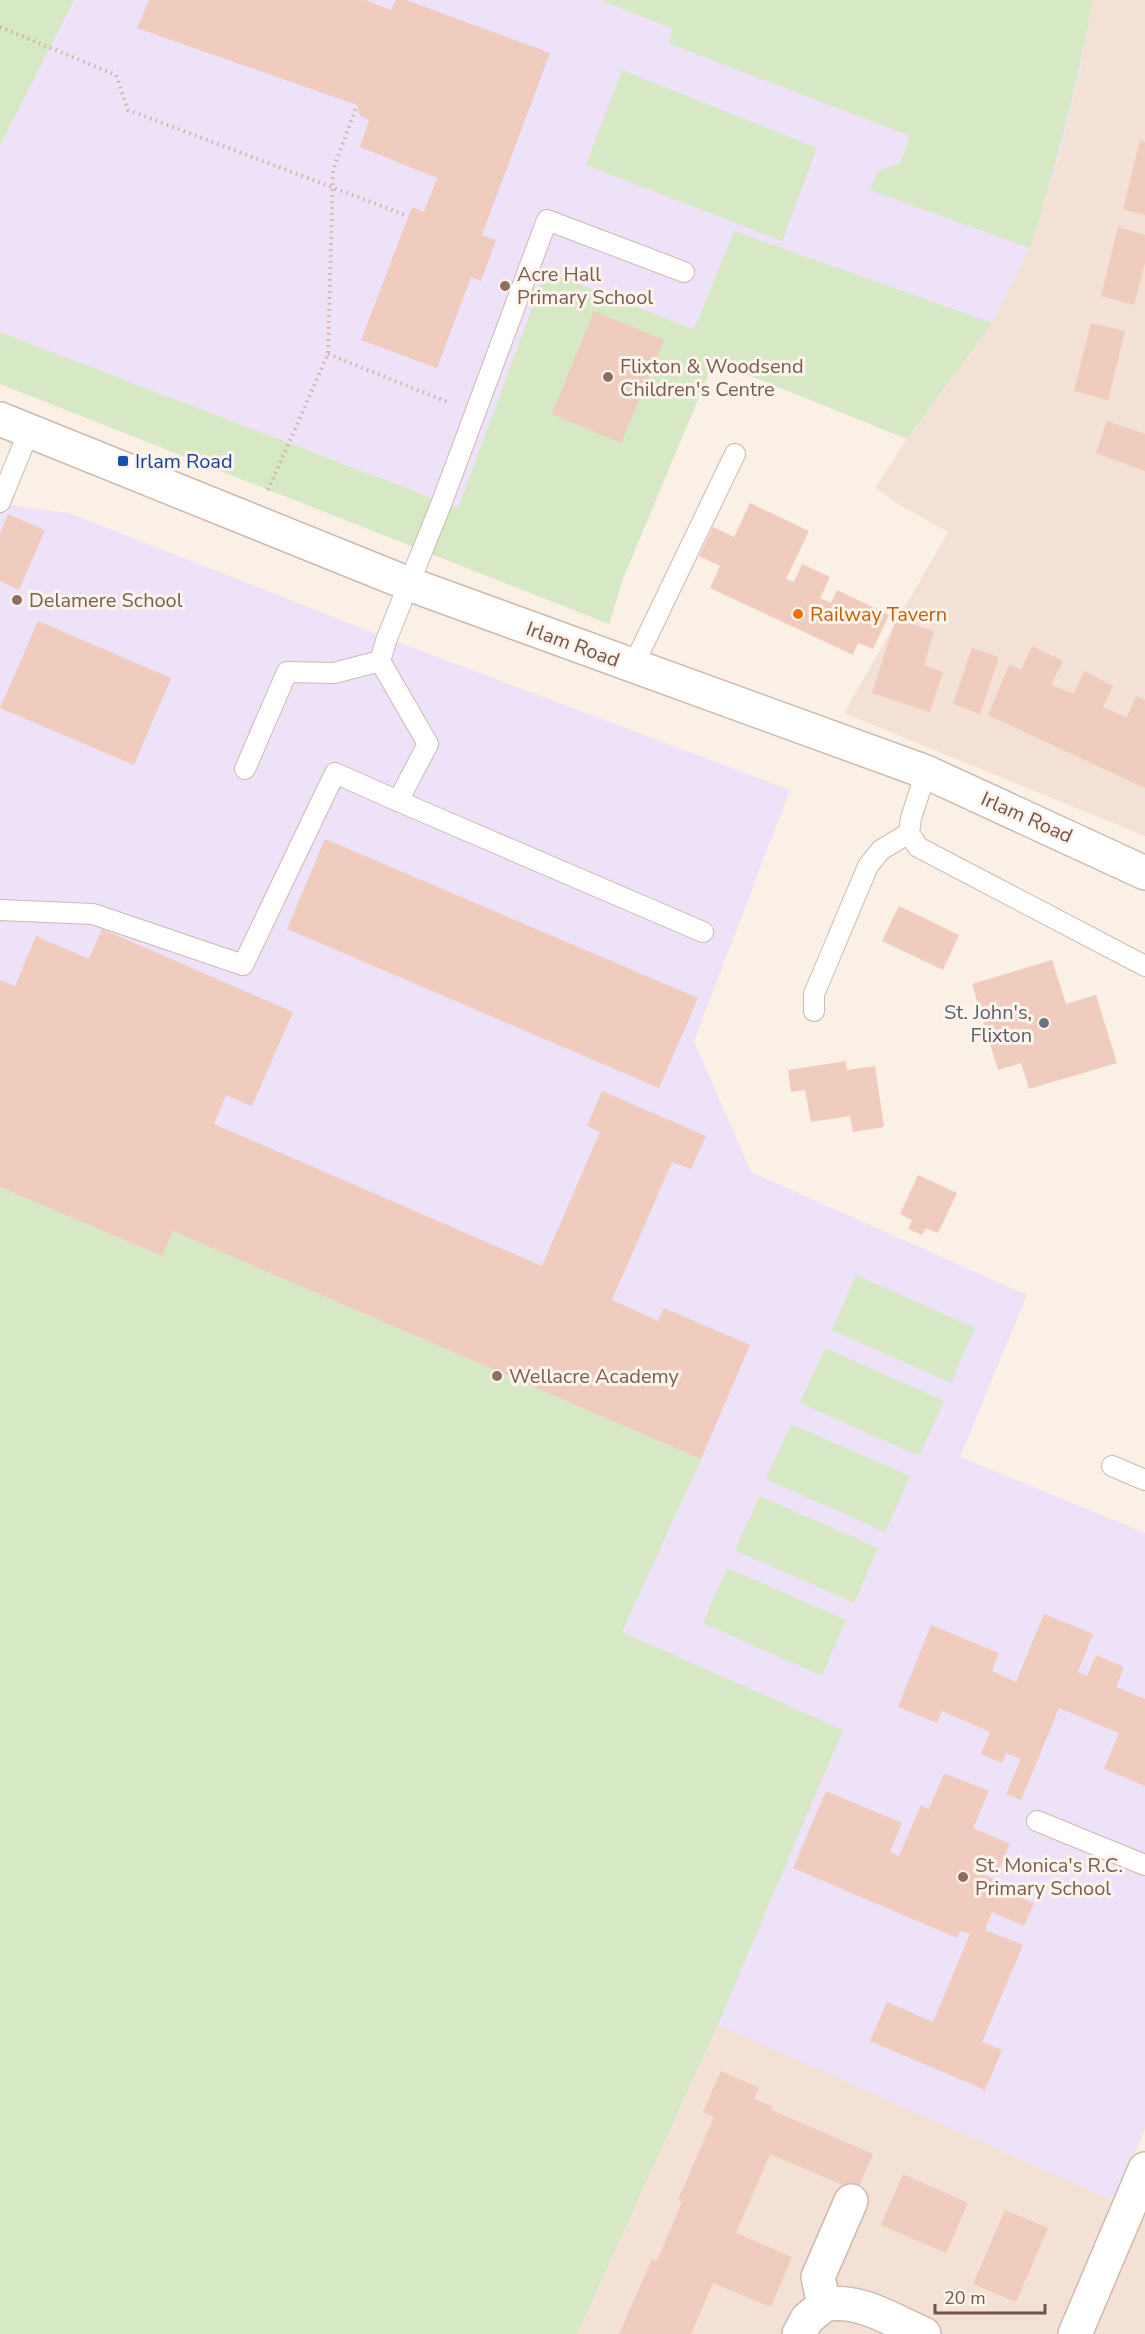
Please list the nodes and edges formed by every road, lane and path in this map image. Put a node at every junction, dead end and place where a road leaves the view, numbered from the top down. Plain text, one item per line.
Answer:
1 (0, 27) edge
2 (357, 105) dead end
3 (332, 186) junction
4 (408, 216) dead end
5 (684, 272) dead end
6 (328, 354) junction
7 (476, 413) junction
8 (15, 425) edge
9 (735, 454) dead end
10 (0, 502) edge
11 (254, 522) junction
12 (409, 584) junction
13 (380, 661) junction
14 (633, 666) junction
15 (245, 769) dead end
16 (926, 772) junction
17 (398, 801) junction
18 (909, 833) junction
19 (1145, 873) edge
20 (0, 910) edge
21 (703, 932) dead end
22 (1145, 966) edge
23 (814, 1011) dead end
24 (1112, 1466) dead end
25 (1145, 1480) edge
26 (1037, 1821) dead end
27 (1145, 1865) edge
28 (1145, 2169) edge
29 (851, 2201) dead end
30 (824, 2305) junction
31 (799, 2334) edge
32 (924, 2334) edge
33 (1075, 2334) edge

1 - 3 path
2 - 3 path
3 - 4 path
3 - 6 path
5 - 7 lane
6 - 7 path
6 - 11 path
7 - 12 lane
8 - 10 lane
8 - 11 street, Irlam Road
9 - 14 lane
11 - 12 street, Irlam Road
12 - 13 lane
12 - 14 street, Irlam Road
13 - 15 lane
13 - 17 lane
14 - 16 street, Irlam Road
16 - 18 lane
16 - 19 street, Irlam Road
17 - 20 lane
17 - 21 lane
18 - 22 lane
18 - 23 lane
24 - 25 lane
26 - 27 lane
28 - 33 street
29 - 30 street
30 - 31 street
30 - 32 street

